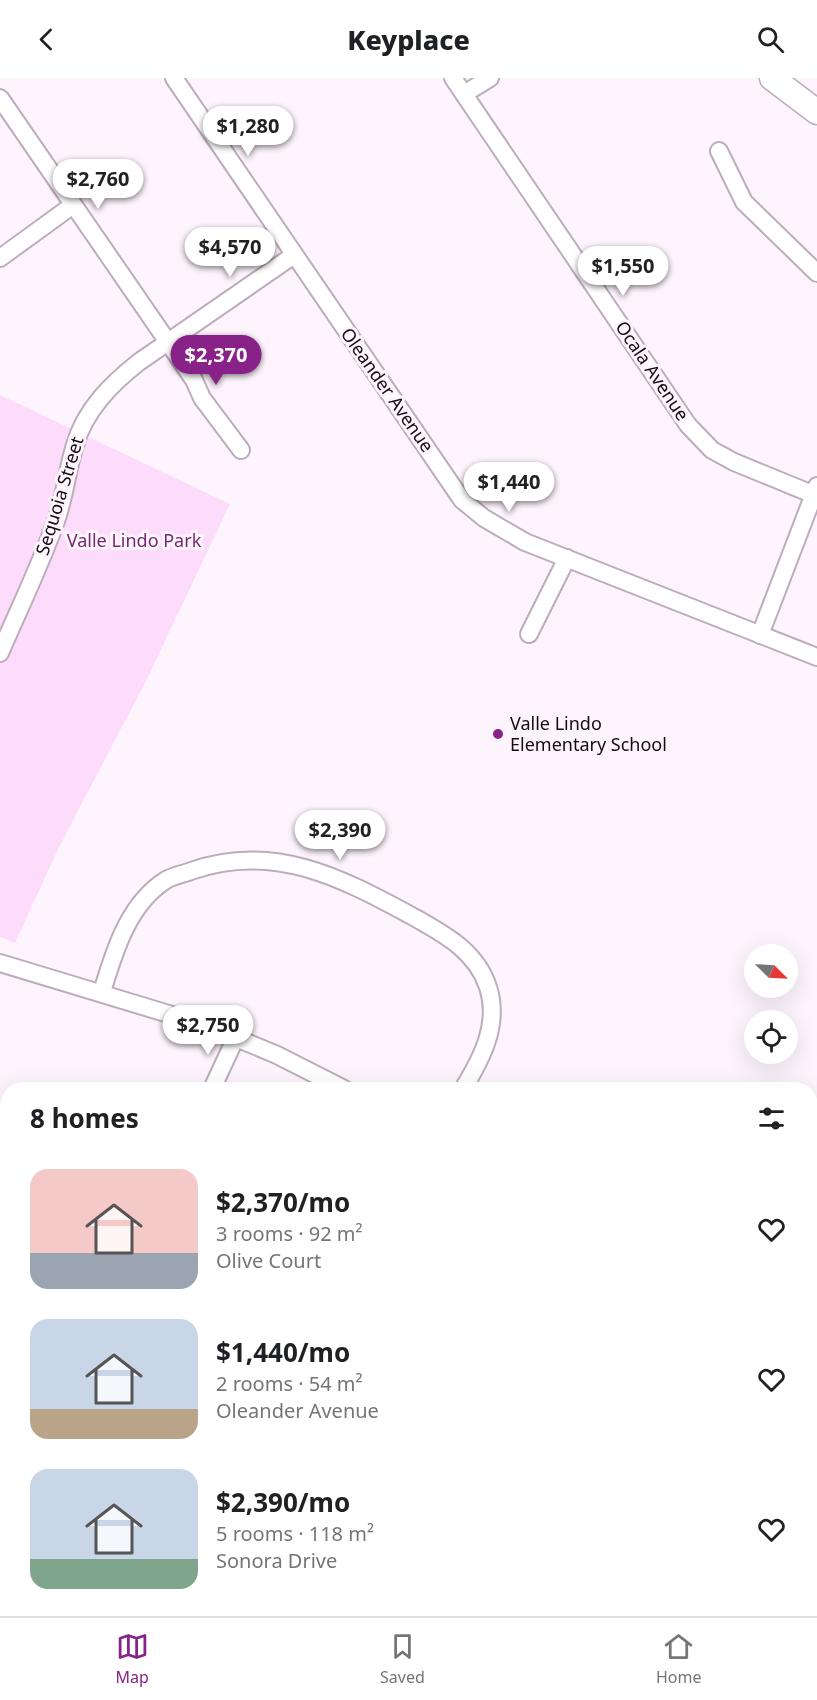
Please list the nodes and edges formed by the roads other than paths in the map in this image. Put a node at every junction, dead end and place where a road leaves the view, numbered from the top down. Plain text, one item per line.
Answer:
1 (174, 78) edge
2 (453, 78) edge
3 (490, 78) edge
4 (772, 78) edge
5 (464, 94) junction
6 (0, 98) edge
7 (817, 112) edge
8 (719, 151) dead end
9 (74, 205) junction
10 (294, 255) junction
11 (0, 258) edge
12 (817, 273) edge
13 (167, 342) junction
14 (241, 450) dead end
15 (816, 492) edge
16 (567, 558) junction
17 (530, 634) dead end
18 (760, 635) junction
19 (0, 653) edge
20 (817, 657) edge
21 (0, 963) edge
22 (102, 993) junction
23 (236, 1037) junction
24 (215, 1082) edge
25 (331, 1082) edge
26 (467, 1082) edge

1 - 10 street, Oleander Avenue
2 - 5 street, Ocala Avenue
3 - 5 street
4 - 7 highway
5 - 15 street, Ocala Avenue
6 - 9 street
8 - 12 street
9 - 11 street
9 - 13 street
10 - 13 street, Sequoia Street
10 - 16 street, Oleander Avenue
13 - 14 street
13 - 19 street, Sequoia Street
15 - 18 street
16 - 17 street
16 - 18 street, Oleander Avenue
18 - 20 street, Oleander Avenue
21 - 22 street
22 - 23 street
22 - 26 street
23 - 24 street
23 - 25 street

